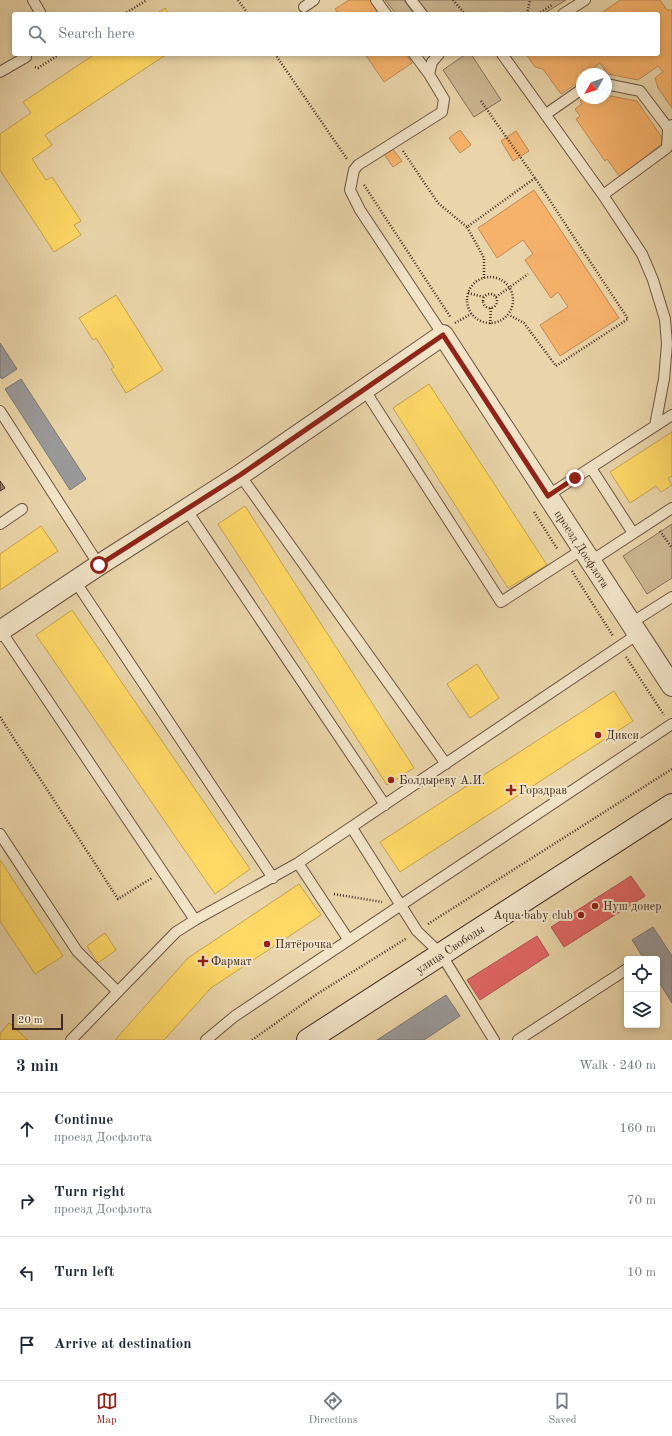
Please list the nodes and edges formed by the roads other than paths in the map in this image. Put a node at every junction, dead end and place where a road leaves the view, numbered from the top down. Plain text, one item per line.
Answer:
1 (33, 0) edge
2 (314, 0) edge
3 (376, 0) edge
4 (411, 0) edge
5 (585, 0) edge
6 (304, 7) dead end
7 (40, 12) edge
8 (385, 12) edge
9 (420, 12) edge
10 (566, 12) edge
11 (24, 56) edge
12 (415, 56) edge
13 (437, 56) edge
14 (503, 56) edge
15 (0, 72) edge
16 (428, 74) junction
17 (612, 85) edge
18 (576, 93) edge
19 (546, 114) junction
20 (670, 126) edge
21 (603, 194) junction
22 (449, 329) junction
23 (364, 389) junction
24 (0, 411) edge
25 (672, 415) edge
26 (655, 426) junction
27 (591, 468) junction
28 (240, 475) junction
29 (548, 496) junction
30 (672, 508) edge
31 (22, 509) dead end
32 (186, 509) junction
33 (0, 524) edge
34 (633, 533) junction
35 (587, 555) junction
36 (99, 565) junction
37 (75, 582) junction
38 (672, 597) edge
39 (634, 629) junction
40 (1, 631) edge
41 (672, 686) edge
42 (671, 724) edge
43 (446, 764) junction
44 (385, 805) junction
45 (672, 805) edge
46 (352, 828) junction
47 (0, 834) edge
48 (298, 863) junction
49 (272, 878) junction
50 (401, 905) junction
51 (195, 920) junction
52 (348, 939) junction
53 (441, 954) junction
54 (624, 971) edge
55 (118, 992) junction
56 (71, 1040) edge
57 (206, 1040) edge
58 (308, 1040) edge
59 (494, 1040) edge
60 (518, 1040) edge

1 - 7 lane
2 - 6 lane
3 - 8 lane
4 - 9 lane
5 - 10 lane
11 - 15 lane
12 - 16 lane
13 - 16 lane
14 - 19 lane
16 - 22 lane
17 - 20 lane
18 - 19 lane
19 - 21 lane
20 - 21 lane
21 - 26 lane
22 - 23 street
22 - 29 street, проезд Досфлота
23 - 28 street
23 - 35 lane
24 - 36 lane
25 - 26 lane
26 - 27 lane
27 - 29 lane
27 - 34 lane
28 - 32 street
28 - 43 lane
29 - 35 street, проезд Досфлота
30 - 34 lane
31 - 33 lane
32 - 36 street
32 - 44 lane
34 - 35 lane
35 - 39 street, проезд Досфлота
36 - 37 street
37 - 40 street
37 - 49 lane
38 - 39 lane
39 - 41 street, проезд Досфлота
39 - 43 lane
40 - 51 lane
42 - 50 lane
43 - 44 lane
44 - 46 lane
45 - 53 main road, улица Свободы
46 - 48 lane
46 - 50 lane
47 - 55 lane
48 - 49 lane
48 - 52 lane
49 - 51 lane
50 - 52 lane
50 - 53 lane
51 - 55 lane
52 - 57 lane
53 - 58 main road, улица Свободы
53 - 59 lane
54 - 60 lane
55 - 56 lane

